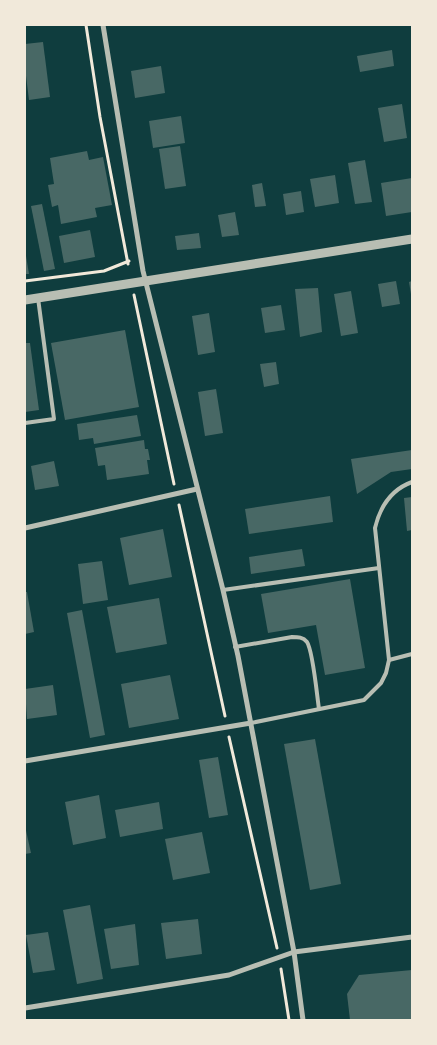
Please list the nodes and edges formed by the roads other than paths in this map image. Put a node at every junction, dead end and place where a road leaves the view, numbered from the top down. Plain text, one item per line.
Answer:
1 (103, 25) edge
2 (412, 239) edge
3 (145, 281) junction
4 (38, 298) junction
5 (25, 300) edge
6 (25, 423) edge
7 (412, 482) edge
8 (198, 489) junction
9 (25, 528) edge
10 (379, 568) junction
11 (223, 590) junction
12 (235, 646) junction
13 (412, 654) edge
14 (389, 660) junction
15 (320, 709) junction
16 (251, 723) junction
17 (25, 761) edge
18 (412, 937) edge
19 (294, 952) junction
20 (25, 1008) edge
21 (303, 1020) edge

1 - 3 street
2 - 3 street
3 - 4 street
3 - 8 street
4 - 5 street
4 - 6 lane
7 - 10 lane
8 - 9 street
8 - 11 street
10 - 11 lane
10 - 14 lane
11 - 12 street
12 - 15 lane
12 - 16 street
13 - 14 lane
14 - 15 lane
15 - 16 lane
16 - 17 street
16 - 19 street
18 - 19 street
19 - 20 street
19 - 21 street

